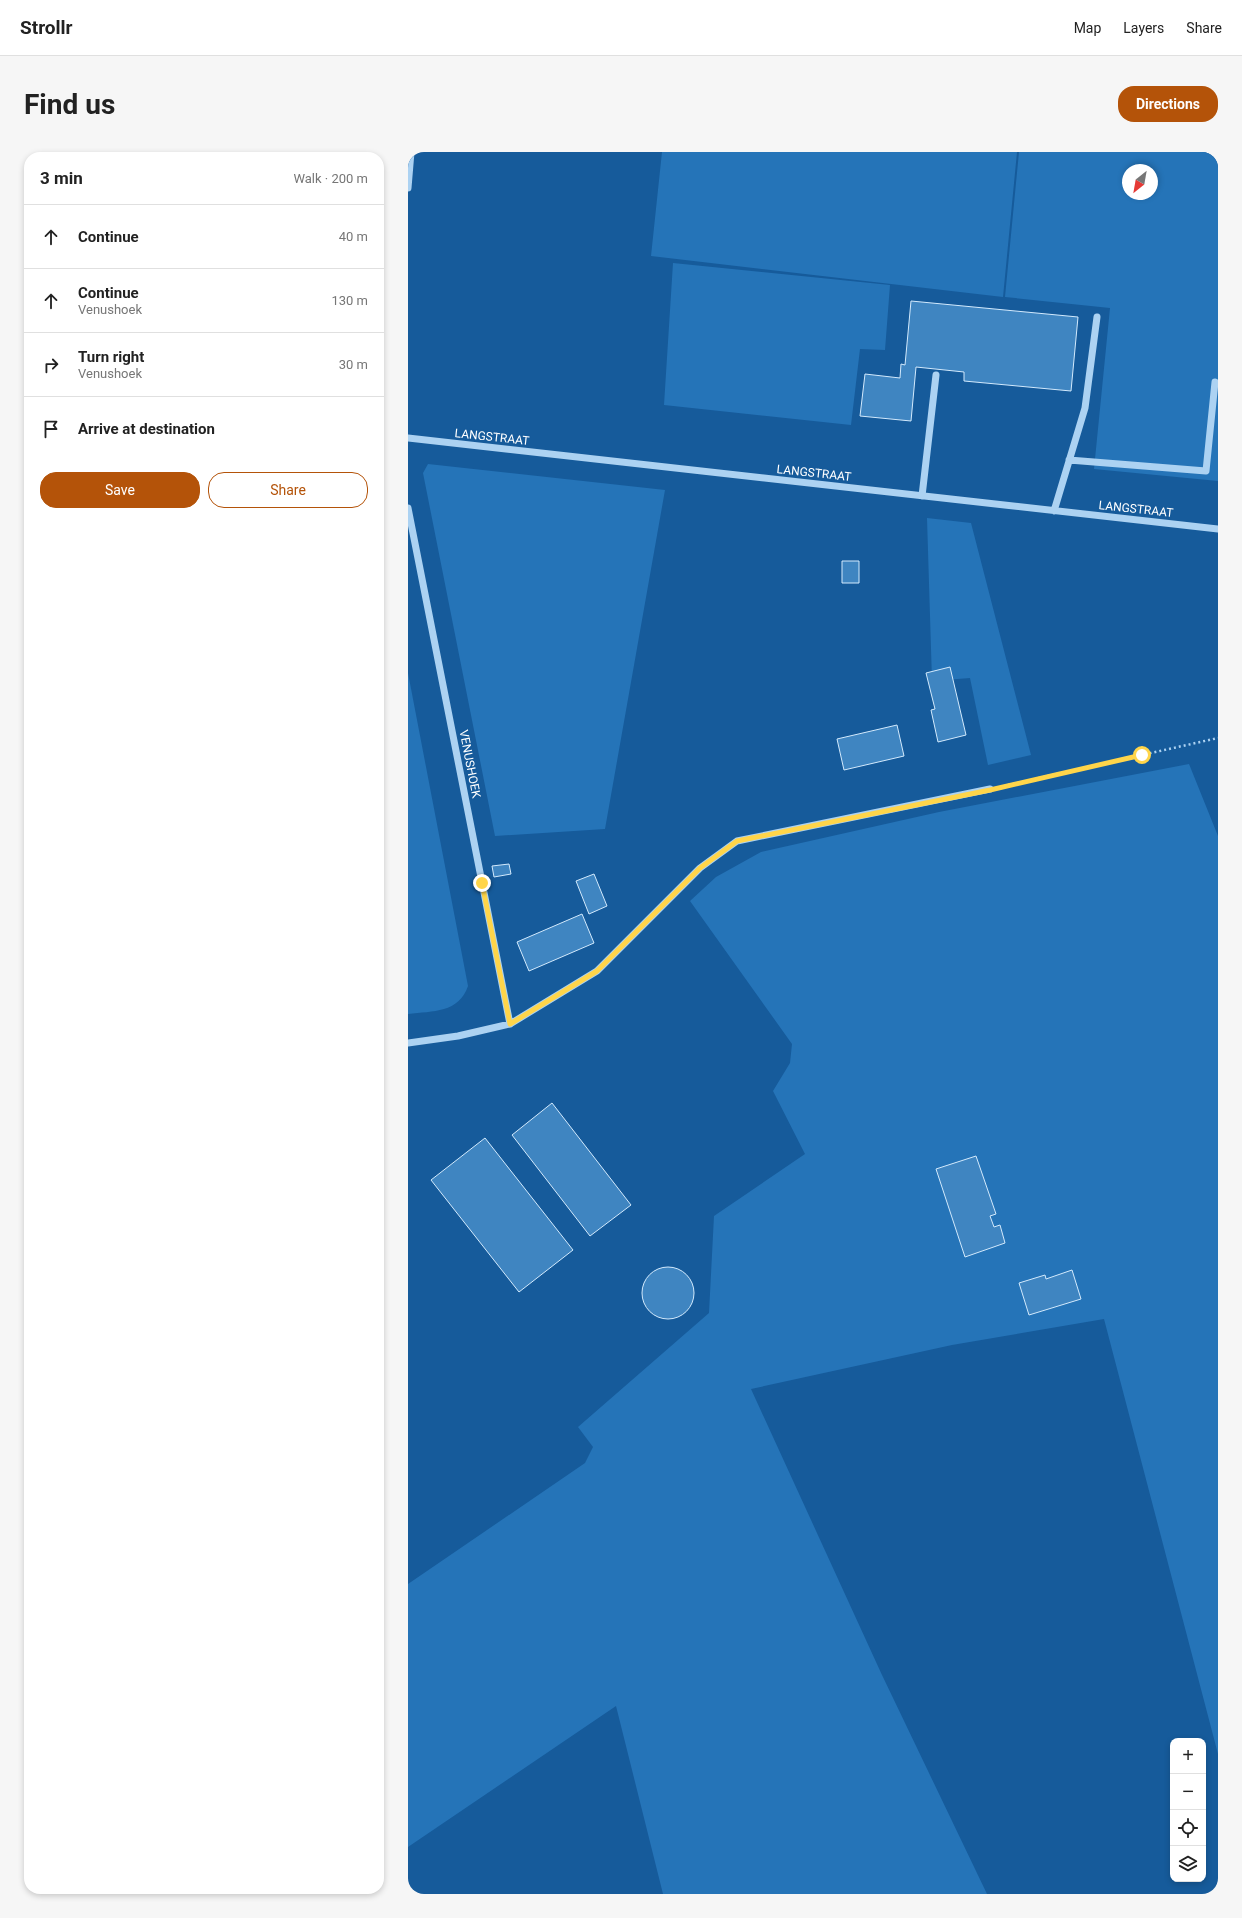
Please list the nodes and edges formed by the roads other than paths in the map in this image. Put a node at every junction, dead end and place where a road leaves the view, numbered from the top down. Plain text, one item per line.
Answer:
1 (411, 152) edge
2 (408, 188) edge
3 (1096, 317) dead end
4 (936, 375) dead end
5 (1215, 382) dead end
6 (408, 438) edge
7 (1069, 460) junction
8 (922, 496) junction
9 (408, 508) edge
10 (1054, 511) junction
11 (1218, 529) edge
12 (990, 790) road end
13 (510, 1024) junction
14 (408, 1043) edge

1 - 2 street
3 - 7 street
4 - 8 street
5 - 7 street
6 - 8 street, LANGSTRAAT
7 - 10 street
8 - 10 street, LANGSTRAAT
9 - 13 street, VENUSHOEK
10 - 11 street, LANGSTRAAT
12 - 13 street
13 - 14 street

